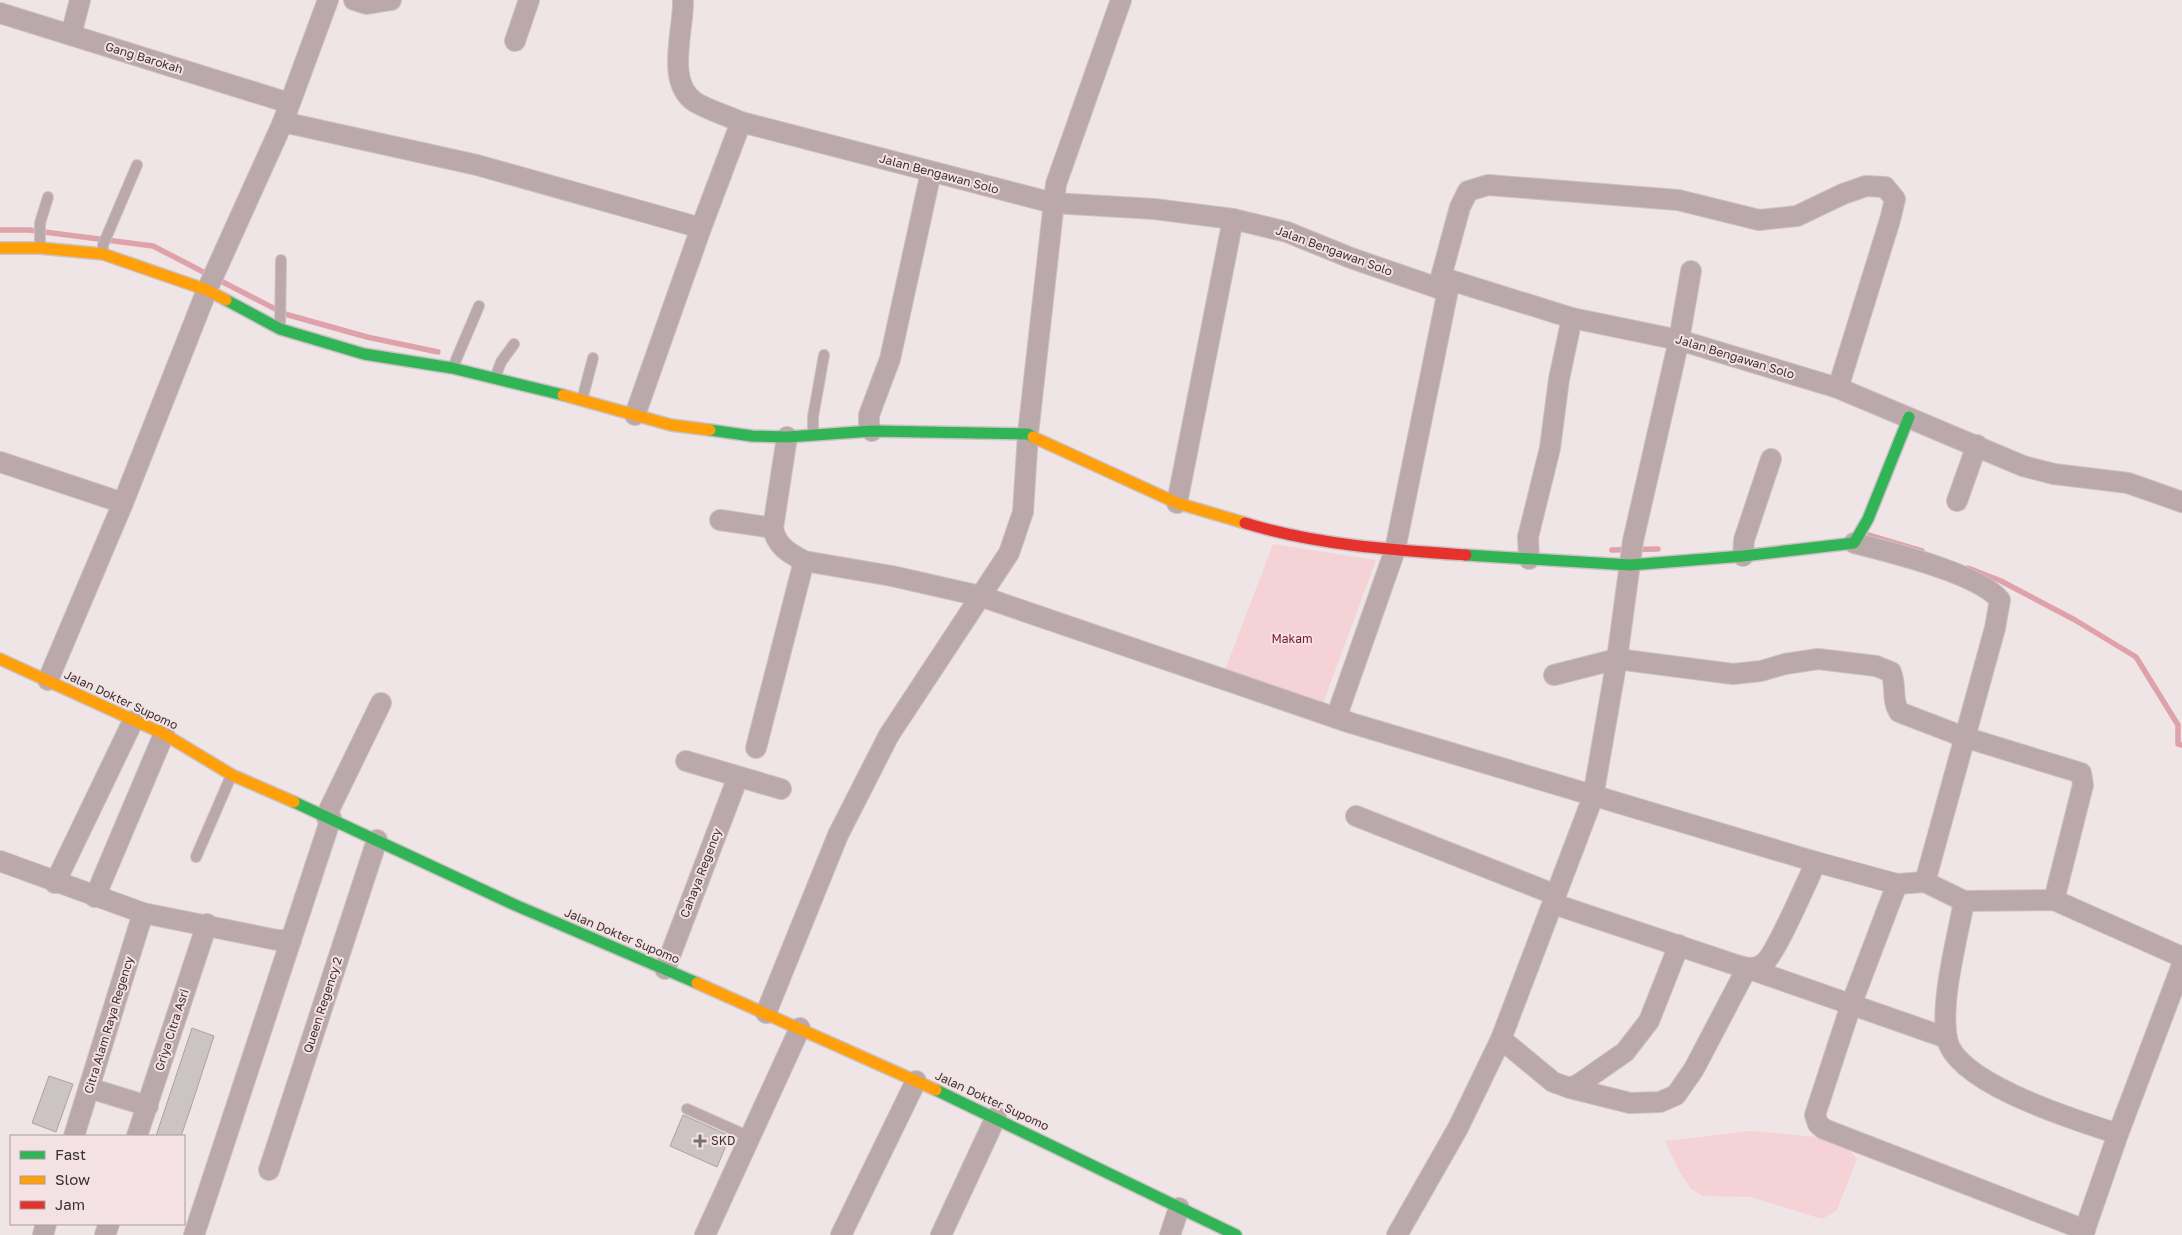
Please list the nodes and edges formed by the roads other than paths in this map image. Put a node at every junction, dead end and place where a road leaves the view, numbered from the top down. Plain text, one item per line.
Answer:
1 (80, 0) edge
2 (328, 0) edge
3 (354, 0) edge
4 (391, 0) edge
5 (529, 0) edge
6 (683, 0) edge
7 (1121, 0) edge
8 (0, 14) edge
9 (70, 35) junction
10 (515, 41) dead end
11 (286, 112) junction
12 (741, 122) junction
13 (137, 166) dead end
14 (931, 172) junction
15 (48, 197) dead end
16 (1053, 203) junction
17 (1233, 219) junction
18 (701, 228) junction
19 (40, 243) junction
20 (0, 248) edge
21 (103, 250) junction
22 (281, 260) dead end
23 (1691, 271) dead end
24 (211, 282) junction
25 (1444, 284) junction
26 (479, 306) dead end
27 (1572, 318) junction
28 (280, 326) junction
29 (1679, 340) junction
30 (514, 344) dead end
31 (824, 355) dead end
32 (593, 358) dead end
33 (454, 364) junction
34 (496, 376) junction
35 (1838, 388) junction
36 (584, 393) junction
37 (638, 407) junction
38 (1909, 417) junction
39 (870, 424) junction
40 (813, 432) junction
41 (1028, 434) junction
42 (787, 437) junction
43 (1977, 445) junction
44 (1772, 459) dead end
45 (0, 462) edge
46 (1178, 496) junction
47 (1957, 501) dead end
48 (2182, 502) edge
49 (124, 503) junction
50 (720, 520) dead end
51 (773, 528) junction
52 (1397, 540) junction
53 (1854, 543) junction
54 (1743, 549) junction
55 (1528, 550) junction
56 (1632, 554) junction
57 (804, 560) junction
58 (980, 596) junction
59 (0, 659) edge
60 (1617, 659) junction
61 (1554, 675) dead end
62 (48, 680) junction
63 (381, 703) dead end
64 (1336, 718) junction
65 (133, 721) junction
66 (164, 734) junction
67 (1964, 737) junction
68 (756, 748) dead end
69 (686, 761) dead end
70 (232, 775) junction
71 (738, 777) junction
72 (782, 789) dead end
73 (1594, 797) junction
74 (1356, 816) dead end
75 (329, 817) junction
76 (377, 840) junction
77 (196, 857) dead end
78 (0, 861) edge
79 (1816, 862) junction
80 (1925, 882) junction
81 (55, 883) junction
82 (1898, 884) junction
83 (95, 897) junction
84 (1555, 900) junction
85 (2054, 900) junction
86 (1964, 901) junction
87 (144, 913) junction
88 (207, 924) junction
89 (291, 940) junction
90 (1678, 945) junction
91 (2182, 958) edge
92 (2182, 965) edge
93 (1747, 968) junction
94 (665, 969) junction
95 (1851, 1006) junction
96 (766, 1013) junction
97 (800, 1028) junction
98 (1947, 1038) junction
99 (1502, 1039) junction
100 (916, 1080) junction
101 (89, 1088) junction
102 (1570, 1088) junction
103 (148, 1106) junction
104 (687, 1109) dead end
105 (996, 1117) junction
106 (2118, 1134) junction
107 (74, 1135) edge
108 (138, 1135) edge
109 (750, 1136) junction
110 (269, 1170) dead end
111 (1179, 1208) junction
112 (2084, 1232) edge
113 (194, 1235) edge
114 (704, 1235) edge
115 (841, 1235) edge
116 (941, 1235) edge
117 (1170, 1235) edge
118 (1236, 1235) edge
119 (1397, 1235) edge

1 - 9 street
2 - 11 street
3 - 4 street
5 - 10 street
6 - 12 street, Jalan Bengawan Solo
7 - 16 street
8 - 9 street, Gang Barokah
9 - 11 street, Gang Barokah
11 - 18 street, Gang Barokah
11 - 24 street
12 - 14 street, Jalan Bengawan Solo
12 - 18 street
13 - 21 lane
14 - 16 street, Jalan Bengawan Solo
14 - 39 street
15 - 19 lane
16 - 17 street, Jalan Bengawan Solo
16 - 41 street
17 - 25 street, Jalan Bengawan Solo
17 - 46 street
18 - 37 street
19 - 20 street
19 - 21 street
21 - 24 street
22 - 28 lane
23 - 29 street
24 - 28 street
24 - 49 street
25 - 27 street, Jalan Bengawan Solo
25 - 35 street
25 - 52 street
26 - 33 lane
27 - 29 street, Jalan Bengawan Solo
27 - 55 street
28 - 33 street
29 - 35 street, Jalan Bengawan Solo
29 - 56 street
30 - 34 lane
31 - 40 lane
32 - 36 lane
33 - 34 street
34 - 36 street
35 - 38 street, Jalan Bengawan Solo
36 - 37 street
37 - 42 street
38 - 43 street, Jalan Bengawan Solo
38 - 53 street
39 - 40 street
39 - 41 street
40 - 42 street
41 - 46 street
41 - 58 street
42 - 51 street
43 - 47 street
43 - 48 street, Jalan Bengawan Solo
44 - 54 street
45 - 49 street
46 - 52 street
49 - 62 street
50 - 51 street
51 - 57 street
52 - 55 street
52 - 64 street
53 - 54 street
53 - 67 street
54 - 56 street
55 - 56 street
56 - 60 street
57 - 58 street
57 - 68 street
58 - 64 street
58 - 96 street
59 - 62 street, Jalan Dokter Supomo
60 - 61 street
60 - 67 street
60 - 73 street
62 - 65 street, Jalan Dokter Supomo
63 - 75 street
64 - 73 street
65 - 66 street, Jalan Dokter Supomo
65 - 81 street
66 - 70 street, Jalan Dokter Supomo
66 - 83 street
67 - 80 street
67 - 85 street
69 - 71 street
70 - 75 street, Jalan Dokter Supomo
70 - 77 lane
71 - 72 street
71 - 94 street, Cahaya Regency
73 - 79 street
73 - 84 street
74 - 84 street
75 - 76 street, Jalan Dokter Supomo
75 - 89 street
76 - 94 street, Jalan Dokter Supomo
76 - 110 street, Queen Regency 2
78 - 81 street
79 - 82 street
79 - 93 street
80 - 82 street
80 - 86 street
81 - 83 street
82 - 95 street
83 - 87 street
84 - 90 street
84 - 99 street
85 - 86 street
85 - 91 street
86 - 98 street
87 - 88 street
87 - 101 street, Citra Alam Raya Regency
88 - 89 street
88 - 103 street, Griya Citra Asri
89 - 113 street
90 - 93 street
90 - 102 street
92 - 106 street
93 - 95 street
93 - 102 street
94 - 96 street, Jalan Dokter Supomo
95 - 98 street
95 - 112 street
96 - 97 street, Jalan Dokter Supomo
97 - 100 street, Jalan Dokter Supomo
97 - 109 street
98 - 106 street
99 - 102 street
99 - 119 street
100 - 105 street, Jalan Dokter Supomo
100 - 115 street
101 - 103 street
101 - 107 street, Citra Alam Raya Regency
103 - 108 street, Griya Citra Asri
104 - 109 lane
105 - 111 street, Jalan Dokter Supomo
105 - 116 street
106 - 112 street
109 - 114 street
111 - 117 street
111 - 118 street, Jalan Dokter Supomo

